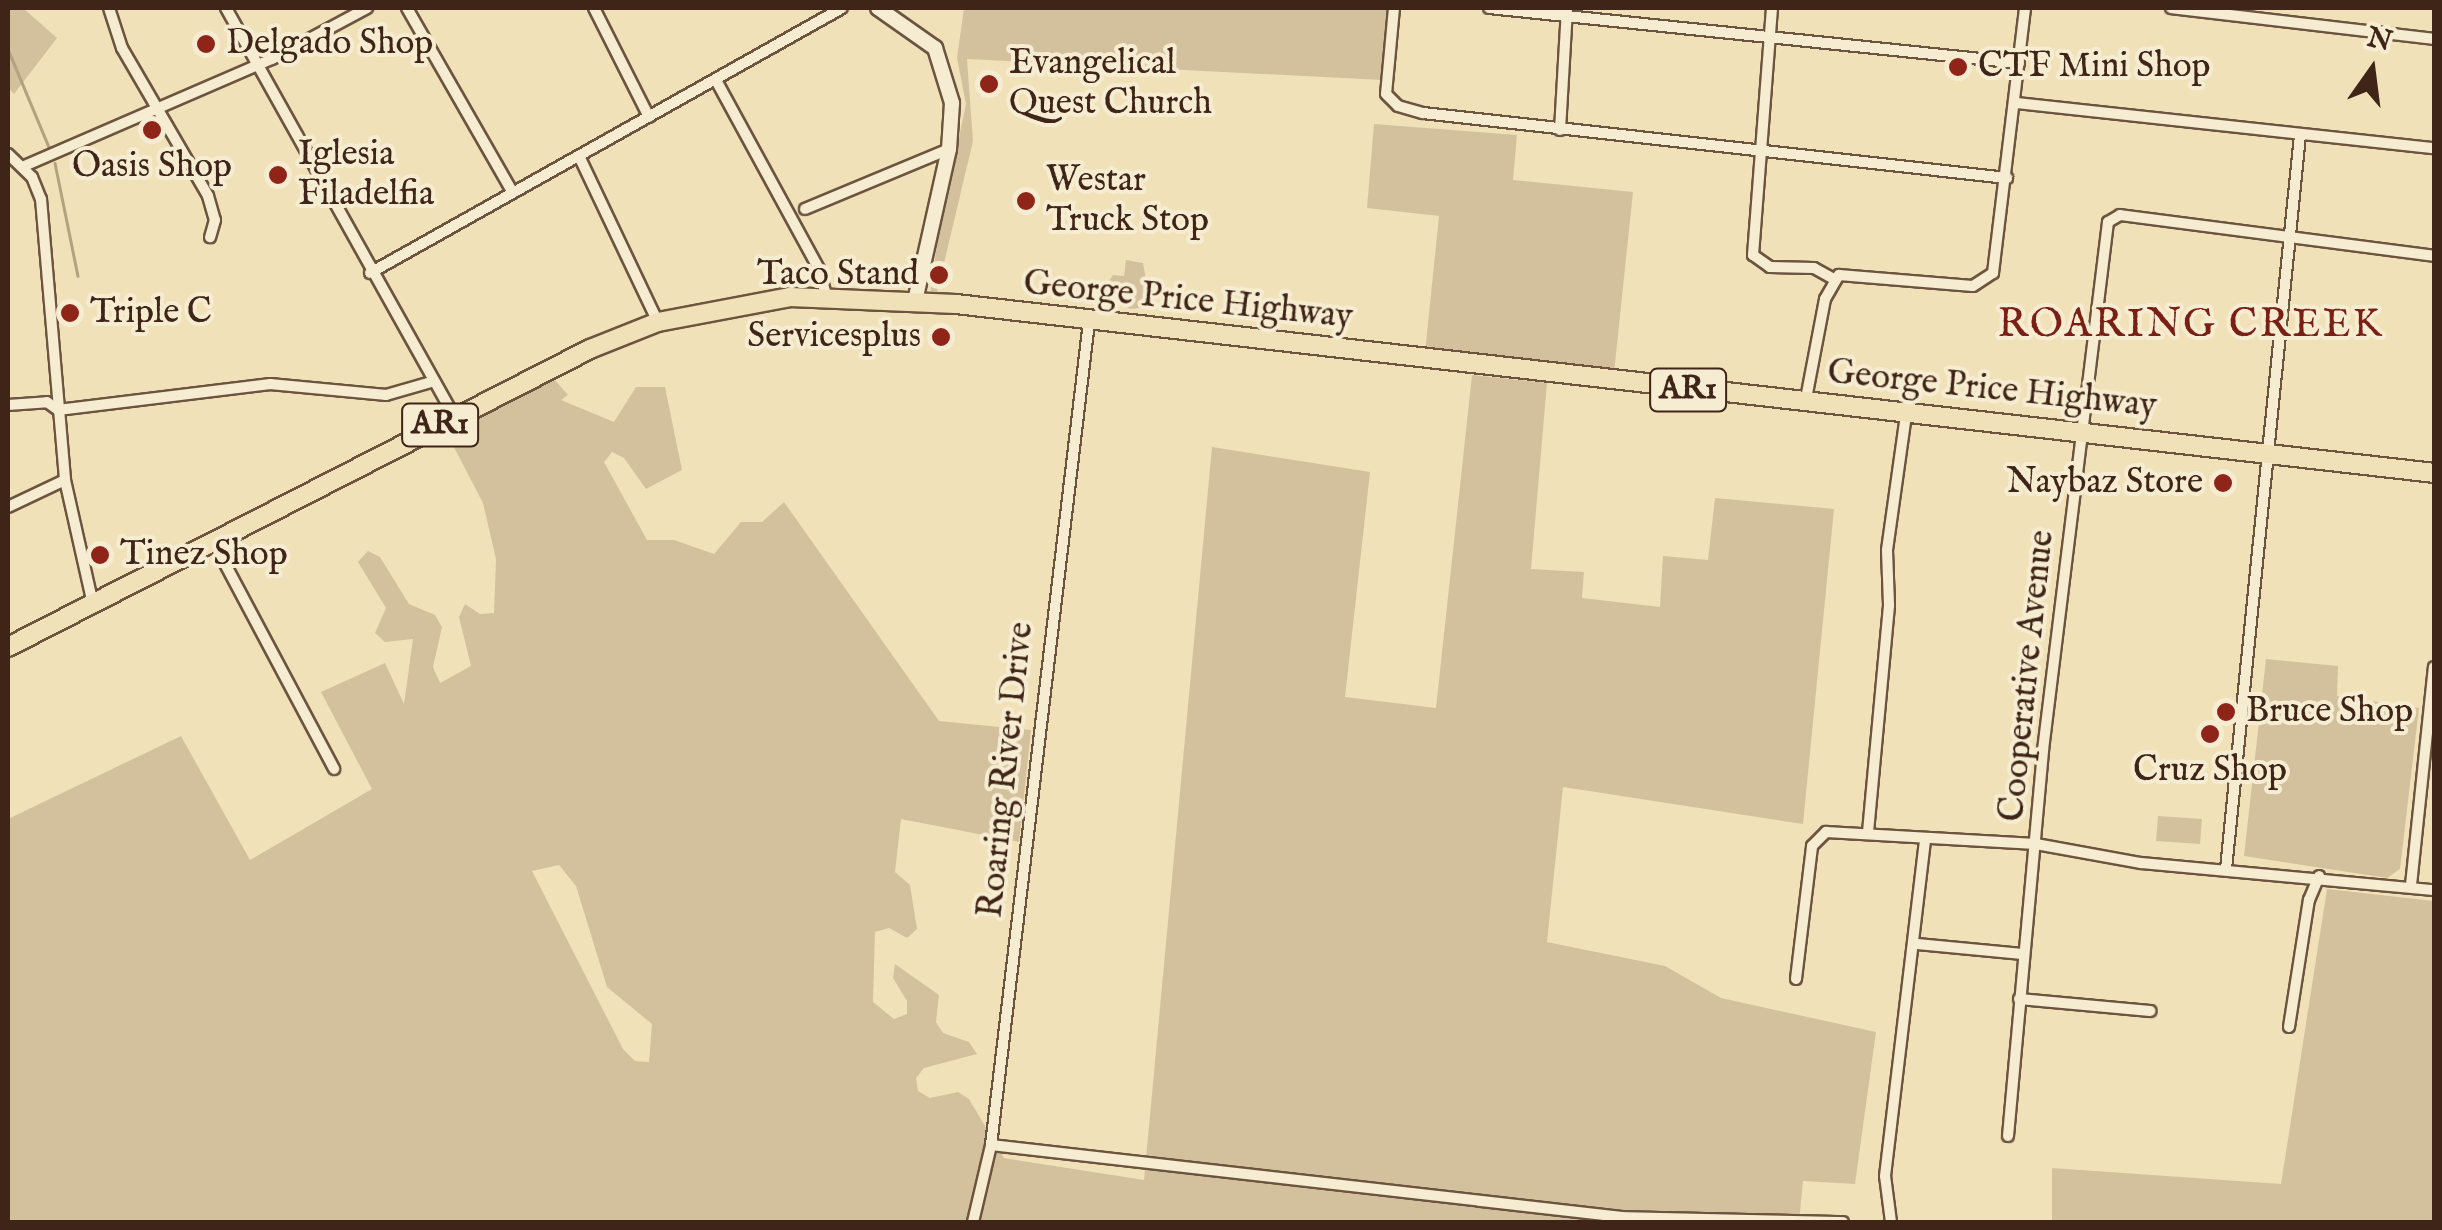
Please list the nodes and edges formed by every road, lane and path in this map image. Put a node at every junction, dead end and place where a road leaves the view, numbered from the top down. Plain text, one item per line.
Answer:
1 (108, 8) edge
2 (226, 8) edge
3 (366, 8) edge
4 (407, 8) edge
5 (594, 8) edge
6 (842, 8) edge
7 (878, 8) edge
8 (1394, 8) edge
9 (1489, 8) edge
10 (1772, 8) edge
11 (2026, 8) edge
12 (2170, 8) edge
13 (1566, 11) edge
14 (1771, 34) junction
15 (2434, 40) edge
16 (2019, 62) junction
17 (254, 64) junction
18 (717, 82) junction
19 (2017, 103) junction
20 (158, 111) junction
21 (649, 117) junction
22 (1560, 130) junction
23 (2300, 136) junction
24 (1758, 148) junction
25 (2434, 148) edge
26 (949, 149) junction
27 (8, 154) edge
28 (579, 156) junction
29 (22, 167) junction
30 (2007, 178) junction
31 (512, 191) junction
32 (806, 210) dead end
33 (210, 237) dead end
34 (2288, 238) junction
35 (2434, 256) edge
36 (370, 273) junction
37 (1834, 279) junction
38 (826, 295) junction
39 (915, 301) junction
40 (658, 322) junction
41 (1089, 322) junction
42 (431, 382) junction
43 (1805, 404) junction
44 (8, 405) edge
45 (58, 410) junction
46 (1906, 415) junction
47 (454, 418) junction
48 (2082, 434) junction
49 (2267, 454) junction
50 (2434, 473) edge
51 (64, 480) junction
52 (8, 507) edge
53 (214, 543) junction
54 (93, 604) junction
55 (8, 647) edge
56 (2434, 667) edge
57 (334, 769) dead end
58 (1868, 832) junction
59 (1925, 839) junction
60 (2036, 844) junction
61 (2226, 869) junction
62 (2319, 876) junction
63 (2411, 885) junction
64 (2434, 890) edge
65 (1917, 944) junction
66 (2024, 954) junction
67 (1796, 979) dead end
68 (2019, 998) junction
69 (2150, 1011) dead end
70 (2289, 1027) dead end
71 (2008, 1136) dead end
72 (992, 1145) junction
73 (973, 1222) edge
74 (1843, 1222) edge
75 (1891, 1222) edge

1 - 20 street
2 - 17 street
3 - 17 street
4 - 31 street
5 - 21 street
6 - 18 street
7 - 26 street
8 - 22 street
9 - 13 street
10 - 14 street
11 - 16 street
12 - 15 street
13 - 14 street
13 - 22 street
14 - 16 street
14 - 24 street
16 - 19 street
17 - 20 street
17 - 36 street
18 - 21 street
18 - 38 street
19 - 23 street
19 - 30 street
20 - 29 street
20 - 33 street
21 - 28 street
22 - 24 street
23 - 25 street
23 - 34 street
24 - 30 street
24 - 37 street
26 - 32 street
26 - 39 street
27 - 29 street
28 - 31 street
28 - 40 street
29 - 45 street
30 - 37 street
31 - 36 street
34 - 35 street
34 - 48 street, Cooperative Avenue
34 - 49 street
36 - 42 street
37 - 43 street
38 - 39 highway, George Price Highway / AR1
38 - 40 highway, George Price Highway / AR1
39 - 41 highway, George Price Highway / AR1
40 - 47 highway, George Price Highway / AR1
41 - 43 highway, George Price Highway / AR1
41 - 72 street, Roaring River Drive
42 - 45 street
42 - 47 street
43 - 46 highway, George Price Highway / AR1
44 - 45 street
45 - 51 street
46 - 48 highway, George Price Highway / AR1
46 - 58 street
47 - 53 highway, George Price Highway / AR1
48 - 49 highway, George Price Highway / AR1
48 - 60 street, Cooperative Avenue
49 - 50 highway, George Price Highway / AR1
49 - 61 street
51 - 52 street
51 - 54 street
53 - 54 highway, George Price Highway / AR1
53 - 57 street
54 - 55 highway, George Price Highway / AR1
56 - 63 street
58 - 59 street
58 - 67 street
59 - 60 street
59 - 65 street
60 - 61 street
60 - 66 street, Cooperative Avenue
61 - 62 street
62 - 63 street
62 - 70 street
63 - 64 street
65 - 66 street
65 - 75 street
66 - 68 street, Cooperative Avenue
68 - 69 street
68 - 71 street, Cooperative Avenue
72 - 73 street, Roaring River Drive
72 - 74 street

